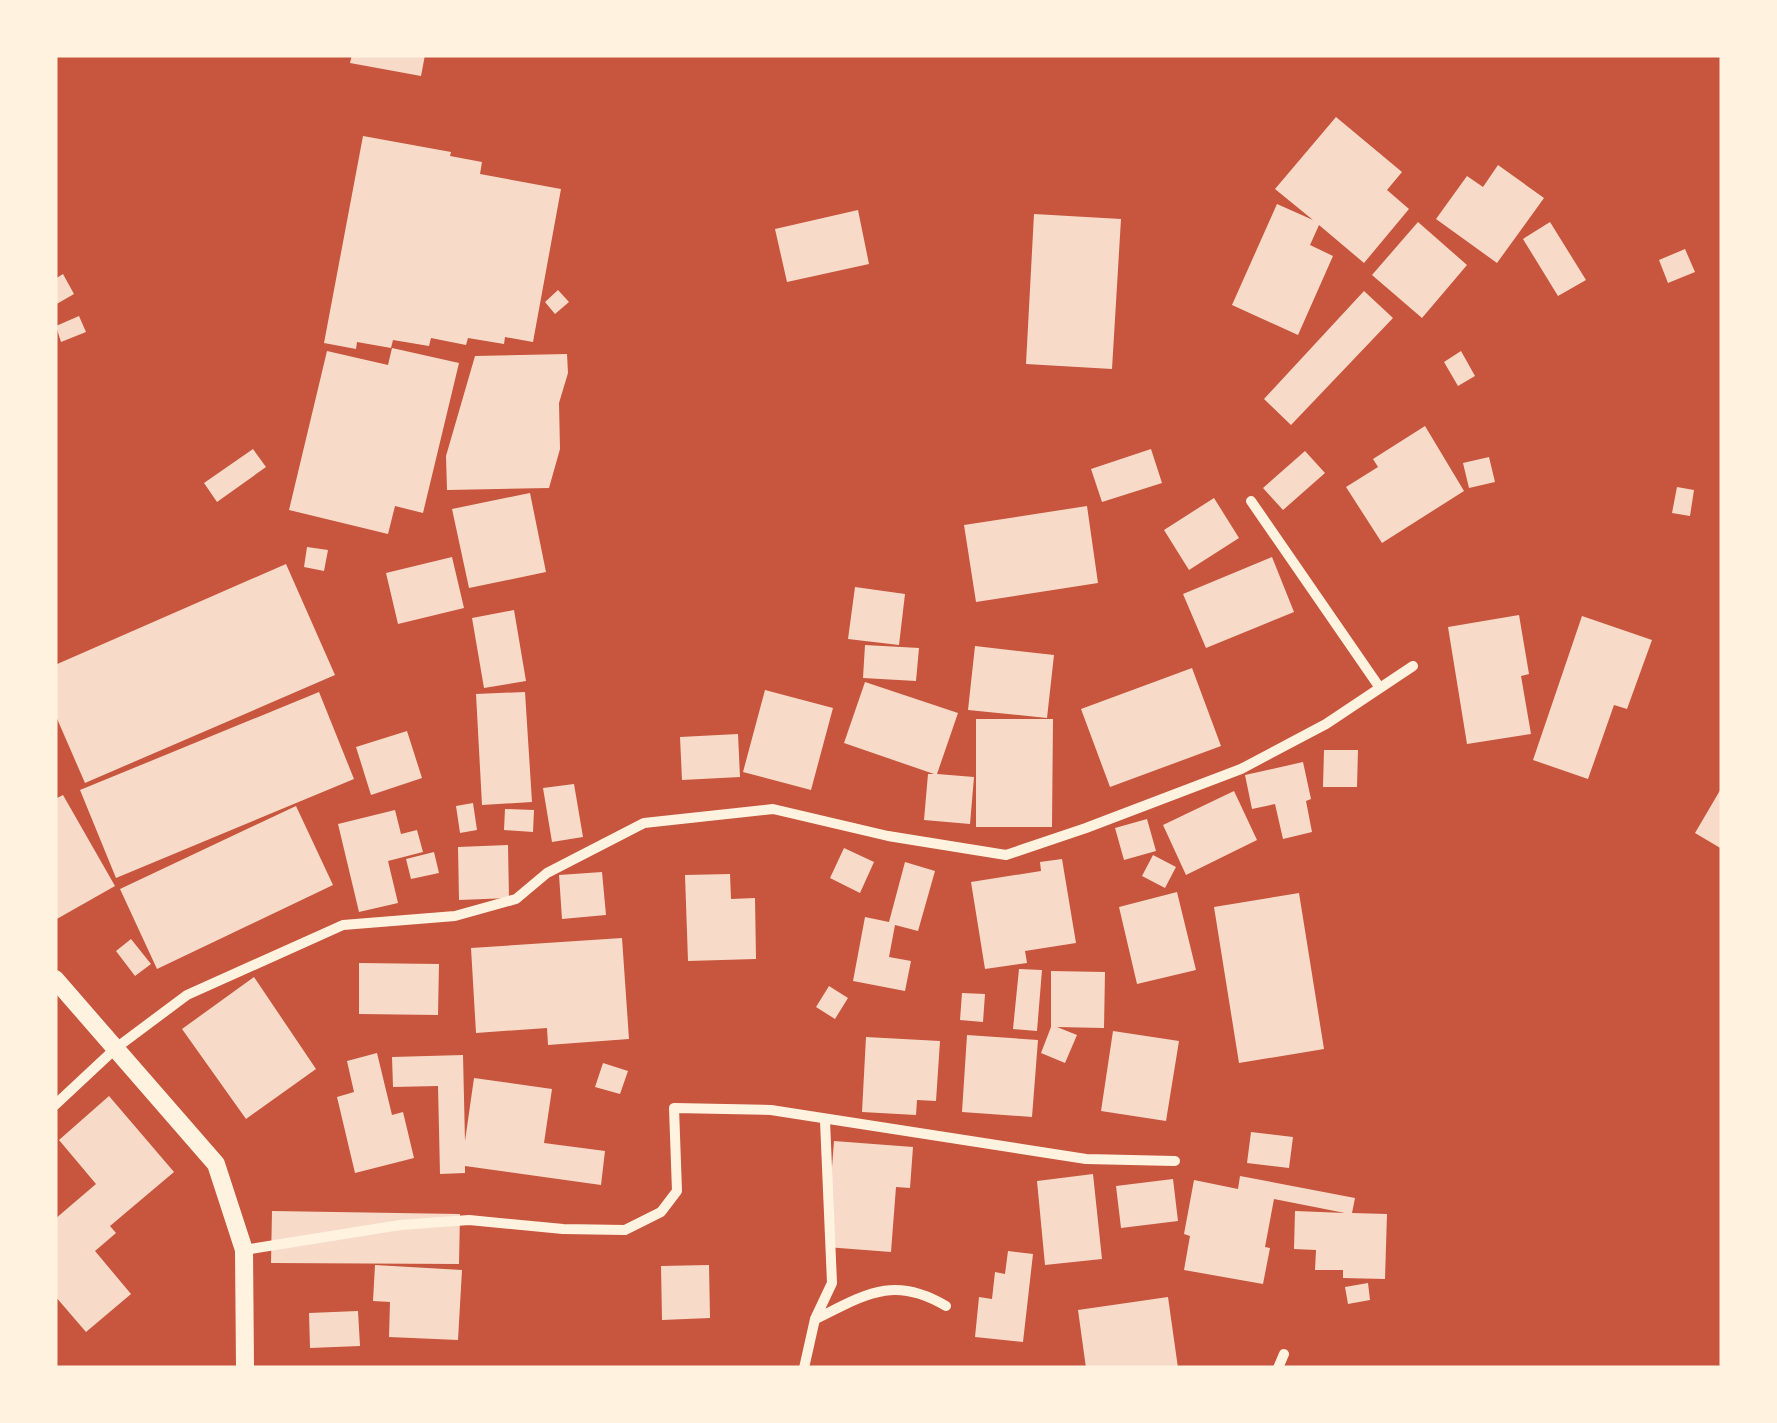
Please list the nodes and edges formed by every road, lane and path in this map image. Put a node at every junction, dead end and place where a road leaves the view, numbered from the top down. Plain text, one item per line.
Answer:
1 (1252, 500) dead end
2 (1413, 666) dead end
3 (1380, 688) junction
4 (55, 979) edge
5 (116, 1048) junction
6 (55, 1104) edge
7 (825, 1121) junction
8 (1175, 1161) dead end
9 (244, 1250) junction
10 (946, 1306) dead end
11 (815, 1319) junction
12 (1284, 1354) dead end
13 (244, 1368) edge
14 (804, 1368) edge
15 (1278, 1368) edge

1 - 3 street
2 - 3 street
3 - 5 street
4 - 5 street
5 - 6 street
5 - 9 street
7 - 8 street
7 - 9 street
7 - 11 street
9 - 13 street
10 - 11 street
11 - 14 street
12 - 15 street

